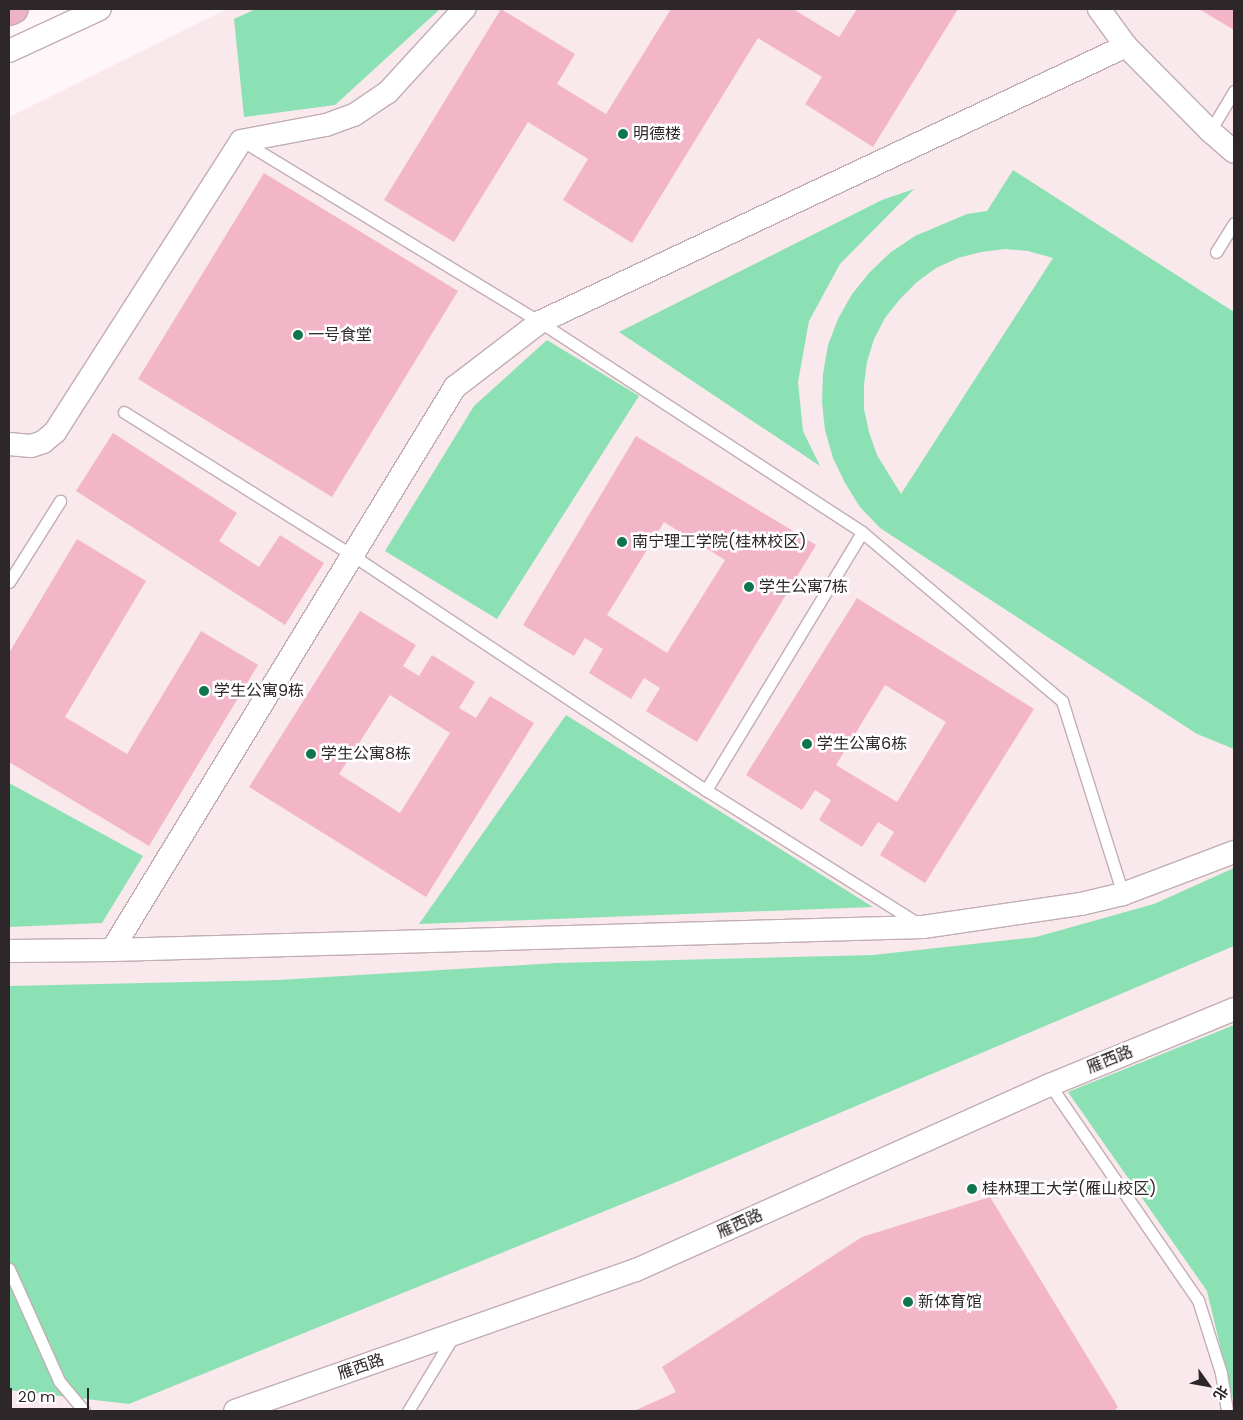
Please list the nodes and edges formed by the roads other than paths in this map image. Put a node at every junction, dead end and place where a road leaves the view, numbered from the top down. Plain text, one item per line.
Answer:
1 (14, 9) edge
2 (100, 9) edge
3 (464, 9) edge
4 (1099, 9) edge
5 (9, 12) edge
6 (1126, 46) junction
7 (9, 51) edge
8 (1234, 91) edge
9 (1210, 130) junction
10 (241, 141) junction
11 (1234, 152) edge
12 (1234, 223) edge
13 (1216, 252) dead end
14 (540, 322) junction
15 (124, 412) dead end
16 (9, 444) edge
17 (60, 501) dead end
18 (862, 532) junction
19 (352, 555) junction
20 (9, 582) edge
21 (706, 790) junction
22 (1234, 852) edge
23 (1123, 894) junction
24 (923, 927) junction
25 (112, 950) junction
26 (9, 951) edge
27 (1234, 1009) edge
28 (1050, 1085) junction
29 (9, 1269) edge
30 (454, 1334) junction
31 (84, 1411) edge
32 (235, 1411) edge
33 (408, 1411) edge
34 (1227, 1411) edge

1 - 5 main road
2 - 7 street
3 - 10 street
4 - 6 street
6 - 9 street
6 - 14 street
8 - 9 lane
9 - 11 street
10 - 14 lane
10 - 16 street
12 - 13 lane
14 - 18 lane
14 - 19 street
15 - 19 lane
17 - 20 lane
18 - 21 lane
18 - 23 lane
19 - 21 lane
19 - 25 street
21 - 24 lane
22 - 23 street
23 - 24 street
24 - 25 street
25 - 26 street
27 - 28 street, 雁西路
28 - 30 street, 雁西路
28 - 34 lane
29 - 31 lane
30 - 32 street, 雁西路
30 - 33 lane

